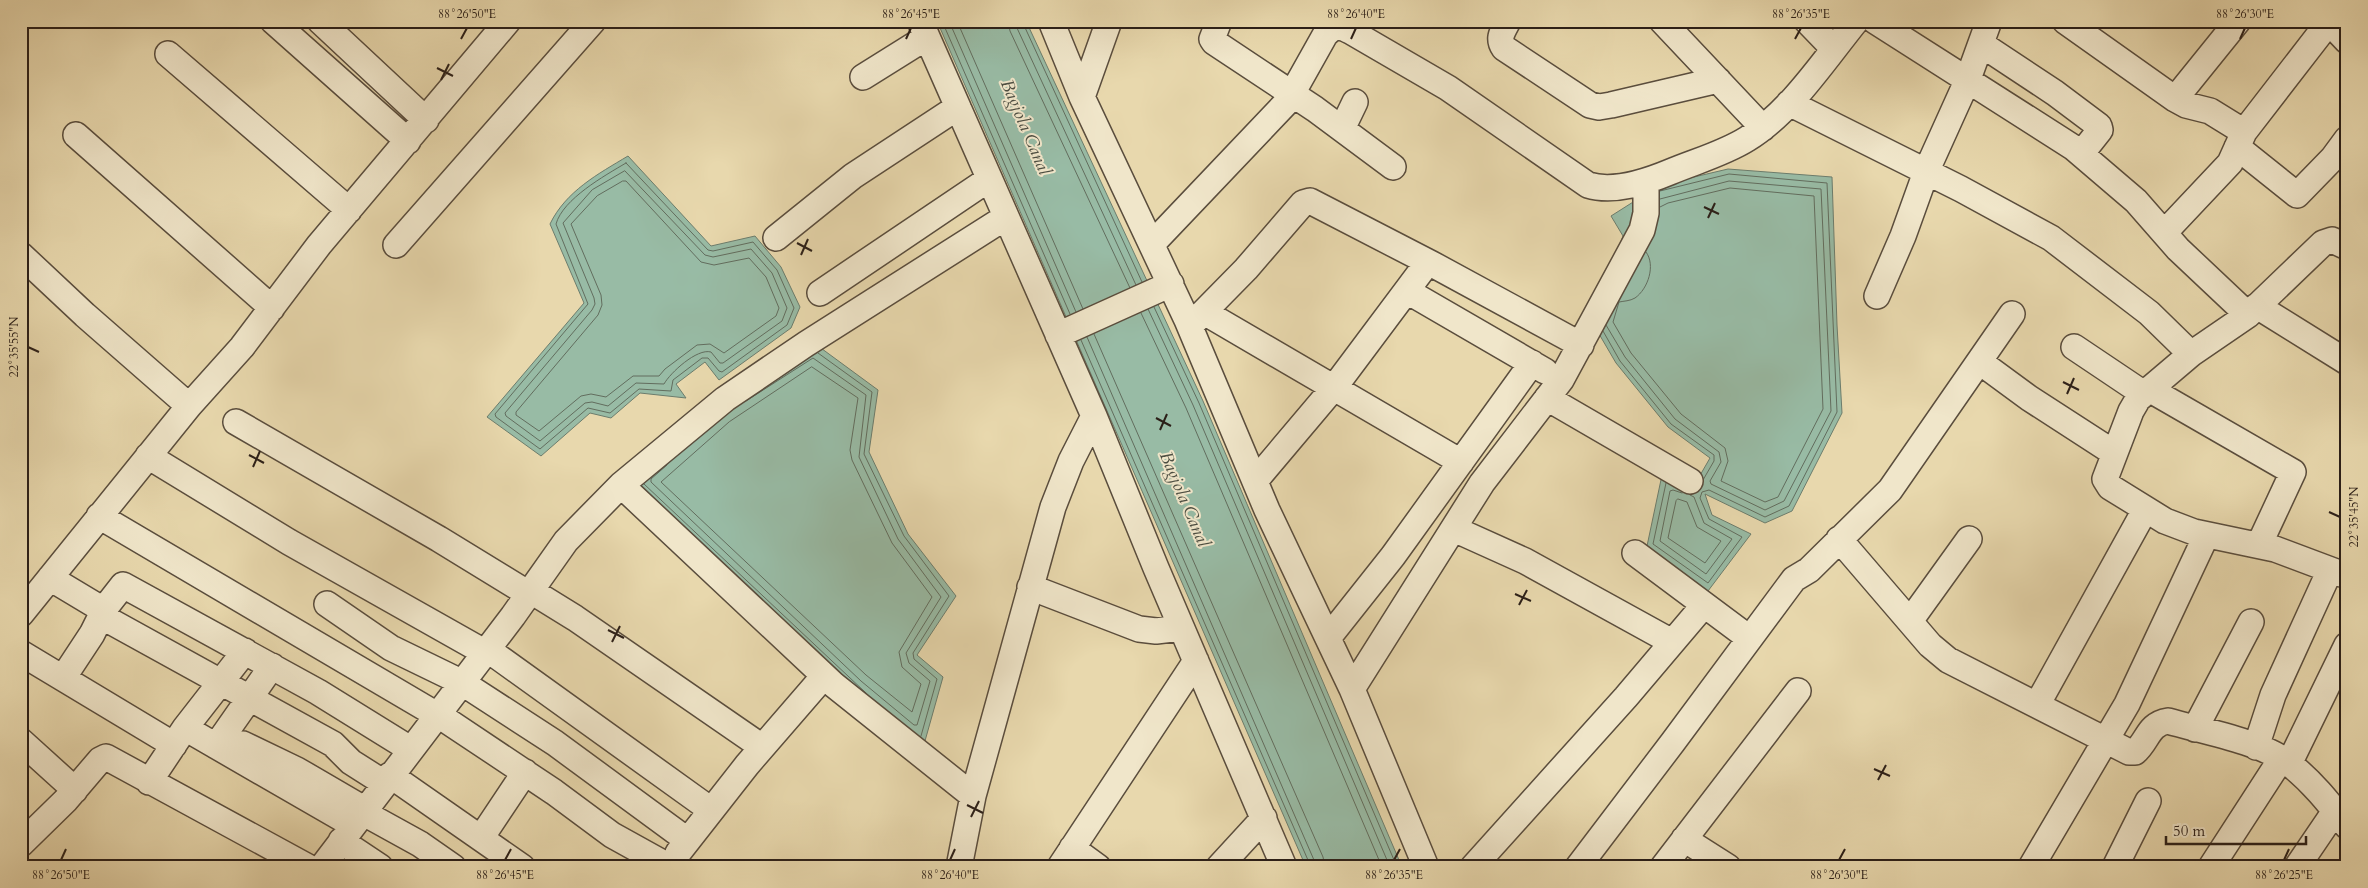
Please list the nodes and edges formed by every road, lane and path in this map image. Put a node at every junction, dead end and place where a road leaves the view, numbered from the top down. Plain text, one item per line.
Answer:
1 (273, 21) edge
2 (320, 21) edge
3 (508, 21) edge
4 (593, 21) edge
5 (1051, 21) edge
6 (1109, 21) edge
7 (1219, 21) edge
8 (1508, 21) edge
9 (1662, 21) edge
10 (1807, 21) edge
11 (1856, 21) edge
12 (1875, 21) edge
13 (1989, 21) edge
14 (2065, 21) edge
15 (2238, 21) edge
16 (2329, 22) edge
17 (923, 29) edge
18 (2347, 41) edge
19 (1981, 44) junction
20 (1834, 49) junction
21 (168, 54) dead end
22 (863, 77) dead end
23 (1968, 79) junction
24 (1718, 80) junction
25 (1292, 95) junction
26 (1082, 97) junction
27 (2175, 99) junction
28 (1355, 102) dead end
29 (1788, 103) junction
30 (958, 107) junction
31 (426, 120) junction
32 (1763, 128) junction
33 (1342, 129) junction
34 (76, 135) dead end
35 (2347, 139) edge
36 (2240, 140) junction
37 (408, 141) junction
38 (2081, 154) junction
39 (1393, 167) dead end
40 (1926, 172) junction
41 (989, 179) junction
42 (1646, 181) junction
43 (349, 210) junction
44 (1006, 217) junction
45 (2164, 233) junction
46 (776, 238) dead end
47 (1152, 244) junction
48 (396, 245) dead end
49 (2347, 247) edge
50 (21, 255) edge
51 (1428, 262) junction
52 (1171, 284) junction
53 (1407, 291) junction
54 (820, 293) dead end
55 (1877, 296) dead end
56 (272, 308) junction
57 (2252, 310) junction
58 (2012, 314) dead end
59 (1197, 319) junction
60 (1058, 335) junction
61 (1581, 345) junction
62 (2074, 347) dead end
63 (2191, 354) junction
64 (1980, 362) junction
65 (2347, 362) edge
66 (1532, 363) junction
67 (1335, 387) junction
68 (1554, 389) junction
69 (2147, 392) junction
70 (189, 406) junction
71 (1094, 416) junction
72 (236, 422) dead end
73 (2114, 452) junction
74 (148, 456) junction
75 (1461, 462) junction
76 (1255, 481) junction
77 (1690, 481) dead end
78 (620, 485) junction
79 (2145, 510) junction
80 (99, 516) junction
81 (1454, 529) junction
82 (2206, 536) junction
83 (1839, 539) junction
84 (1969, 539) dead end
85 (2259, 545) junction
86 (1635, 553) dead end
87 (2338, 573) edge
88 (50, 578) junction
89 (1030, 587) junction
90 (529, 592) junction
91 (327, 604) dead end
92 (1704, 605) junction
93 (24, 606) edge
94 (103, 612) junction
95 (1910, 621) junction
96 (2251, 622) dead end
97 (1182, 628) junction
98 (1328, 638) junction
99 (1749, 638) junction
100 (1672, 642) junction
101 (2347, 646) edge
102 (485, 650) junction
103 (245, 651) junction
104 (21, 653) edge
105 (1196, 661) junction
106 (272, 666) junction
107 (824, 676) junction
108 (63, 678) junction
109 (221, 682) junction
110 (461, 682) junction
111 (1352, 689) junction
112 (1798, 691) dead end
113 (249, 697) junction
114 (2038, 705) junction
115 (436, 715) junction
116 (2195, 729) junction
117 (179, 737) junction
118 (2107, 740) junction
119 (21, 741) edge
120 (243, 744) dead end
121 (216, 746) junction
122 (762, 747) junction
123 (2256, 747) junction
124 (410, 749) junction
125 (2285, 761) junction
126 (525, 772) junction
127 (387, 779) junction
128 (149, 782) junction
129 (75, 790) junction
130 (973, 796) junction
131 (2148, 801) dead end
132 (711, 810) junction
133 (1264, 818) junction
134 (2341, 819) edge
135 (355, 822) junction
136 (481, 838) junction
137 (1684, 839) junction
138 (687, 840) junction
139 (21, 844) edge
140 (1066, 858) edge
141 (668, 866) edge
142 (308, 867) edge
143 (322, 867) edge
144 (380, 867) edge
145 (453, 867) edge
146 (522, 867) edge
147 (960, 867) edge
148 (1098, 867) edge
149 (1219, 867) edge
150 (1284, 867) edge
151 (1426, 867) edge
152 (1473, 867) edge
153 (1578, 867) edge
154 (1663, 867) edge
155 (1728, 867) edge
156 (2031, 867) edge
157 (2115, 867) edge
158 (2211, 867) edge
159 (2297, 867) edge

1 - 37 street
2 - 31 street
3 - 31 street
4 - 48 street
5 - 26 street
6 - 26 street
7 - 25 street
8 - 24 street
9 - 24 street
10 - 20 street
11 - 20 street
12 - 23 street
13 - 19 street
14 - 27 street
15 - 27 street
16 - 18 street
16 - 36 street
17 - 22 street
17 - 30 street
19 - 23 street
19 - 38 street
20 - 29 street
21 - 43 street
23 - 38 street
23 - 40 street
24 - 32 street
25 - 33 street
25 - 42 street
25 - 47 street
26 - 47 street
27 - 36 street
28 - 33 street
29 - 32 street
29 - 40 street
30 - 41 street
30 - 46 street
31 - 37 street
32 - 42 street
33 - 39 street
34 - 56 street
35 - 36 street
36 - 45 street
37 - 43 street
38 - 45 street
40 - 55 street
40 - 63 street
41 - 44 street
41 - 54 street
42 - 61 street
43 - 56 street
44 - 60 street
44 - 78 street
45 - 57 street
47 - 52 street
49 - 57 street
50 - 70 street
51 - 53 street
51 - 59 street
51 - 61 street
52 - 59 street
52 - 60 street
53 - 66 street
53 - 67 street
56 - 70 street
57 - 63 street
57 - 65 street
58 - 64 street
59 - 67 street
59 - 76 street
60 - 71 street
61 - 68 street
62 - 69 street
63 - 69 street
64 - 73 street
64 - 83 street
66 - 68 street
66 - 75 street
67 - 75 street
67 - 76 street
68 - 77 street
68 - 81 street
69 - 73 street
69 - 85 street
70 - 74 street
71 - 89 street
71 - 97 street
72 - 90 street
73 - 79 street
74 - 80 street
74 - 102 street
75 - 98 street
76 - 98 street
78 - 90 street
78 - 107 street
79 - 82 street
79 - 114 street
80 - 88 street
80 - 115 street
81 - 100 street
81 - 111 street
82 - 85 street
82 - 118 street
83 - 95 street
83 - 99 street
84 - 95 street
85 - 87 street
86 - 92 street
87 - 123 street
88 - 93 street
88 - 94 street
89 - 97 street
89 - 130 street
90 - 102 street
90 - 122 street
91 - 110 street
92 - 99 street
92 - 100 street
94 - 103 street
94 - 108 street
94 - 109 street
95 - 114 street
96 - 116 street
97 - 105 street
98 - 111 street
99 - 153 street
100 - 152 street
101 - 125 street
102 - 110 street
102 - 132 street
103 - 106 street
103 - 109 street
104 - 108 street
105 - 133 street
105 - 140 street
106 - 113 street
106 - 124 street
107 - 122 street
107 - 130 street
108 - 117 street
109 - 113 street
109 - 117 street
110 - 115 street
110 - 138 street
111 - 151 street
112 - 137 street
113 - 121 street
113 - 127 street
114 - 118 street
115 - 124 street
115 - 126 street
116 - 118 street
116 - 123 street
117 - 121 street
117 - 128 street
118 - 156 street
119 - 129 street
120 - 135 street
121 - 135 street
122 - 132 street
123 - 125 street
124 - 127 street
125 - 134 street
125 - 158 street
126 - 136 street
126 - 141 street
127 - 135 street
127 - 136 street
128 - 129 street
128 - 142 street
129 - 139 street
130 - 147 street
131 - 157 street
132 - 138 street
133 - 149 street
133 - 150 street
134 - 159 street
135 - 143 street
135 - 144 street
135 - 145 street
136 - 146 street
137 - 154 street
137 - 155 street
138 - 141 street
140 - 148 street

